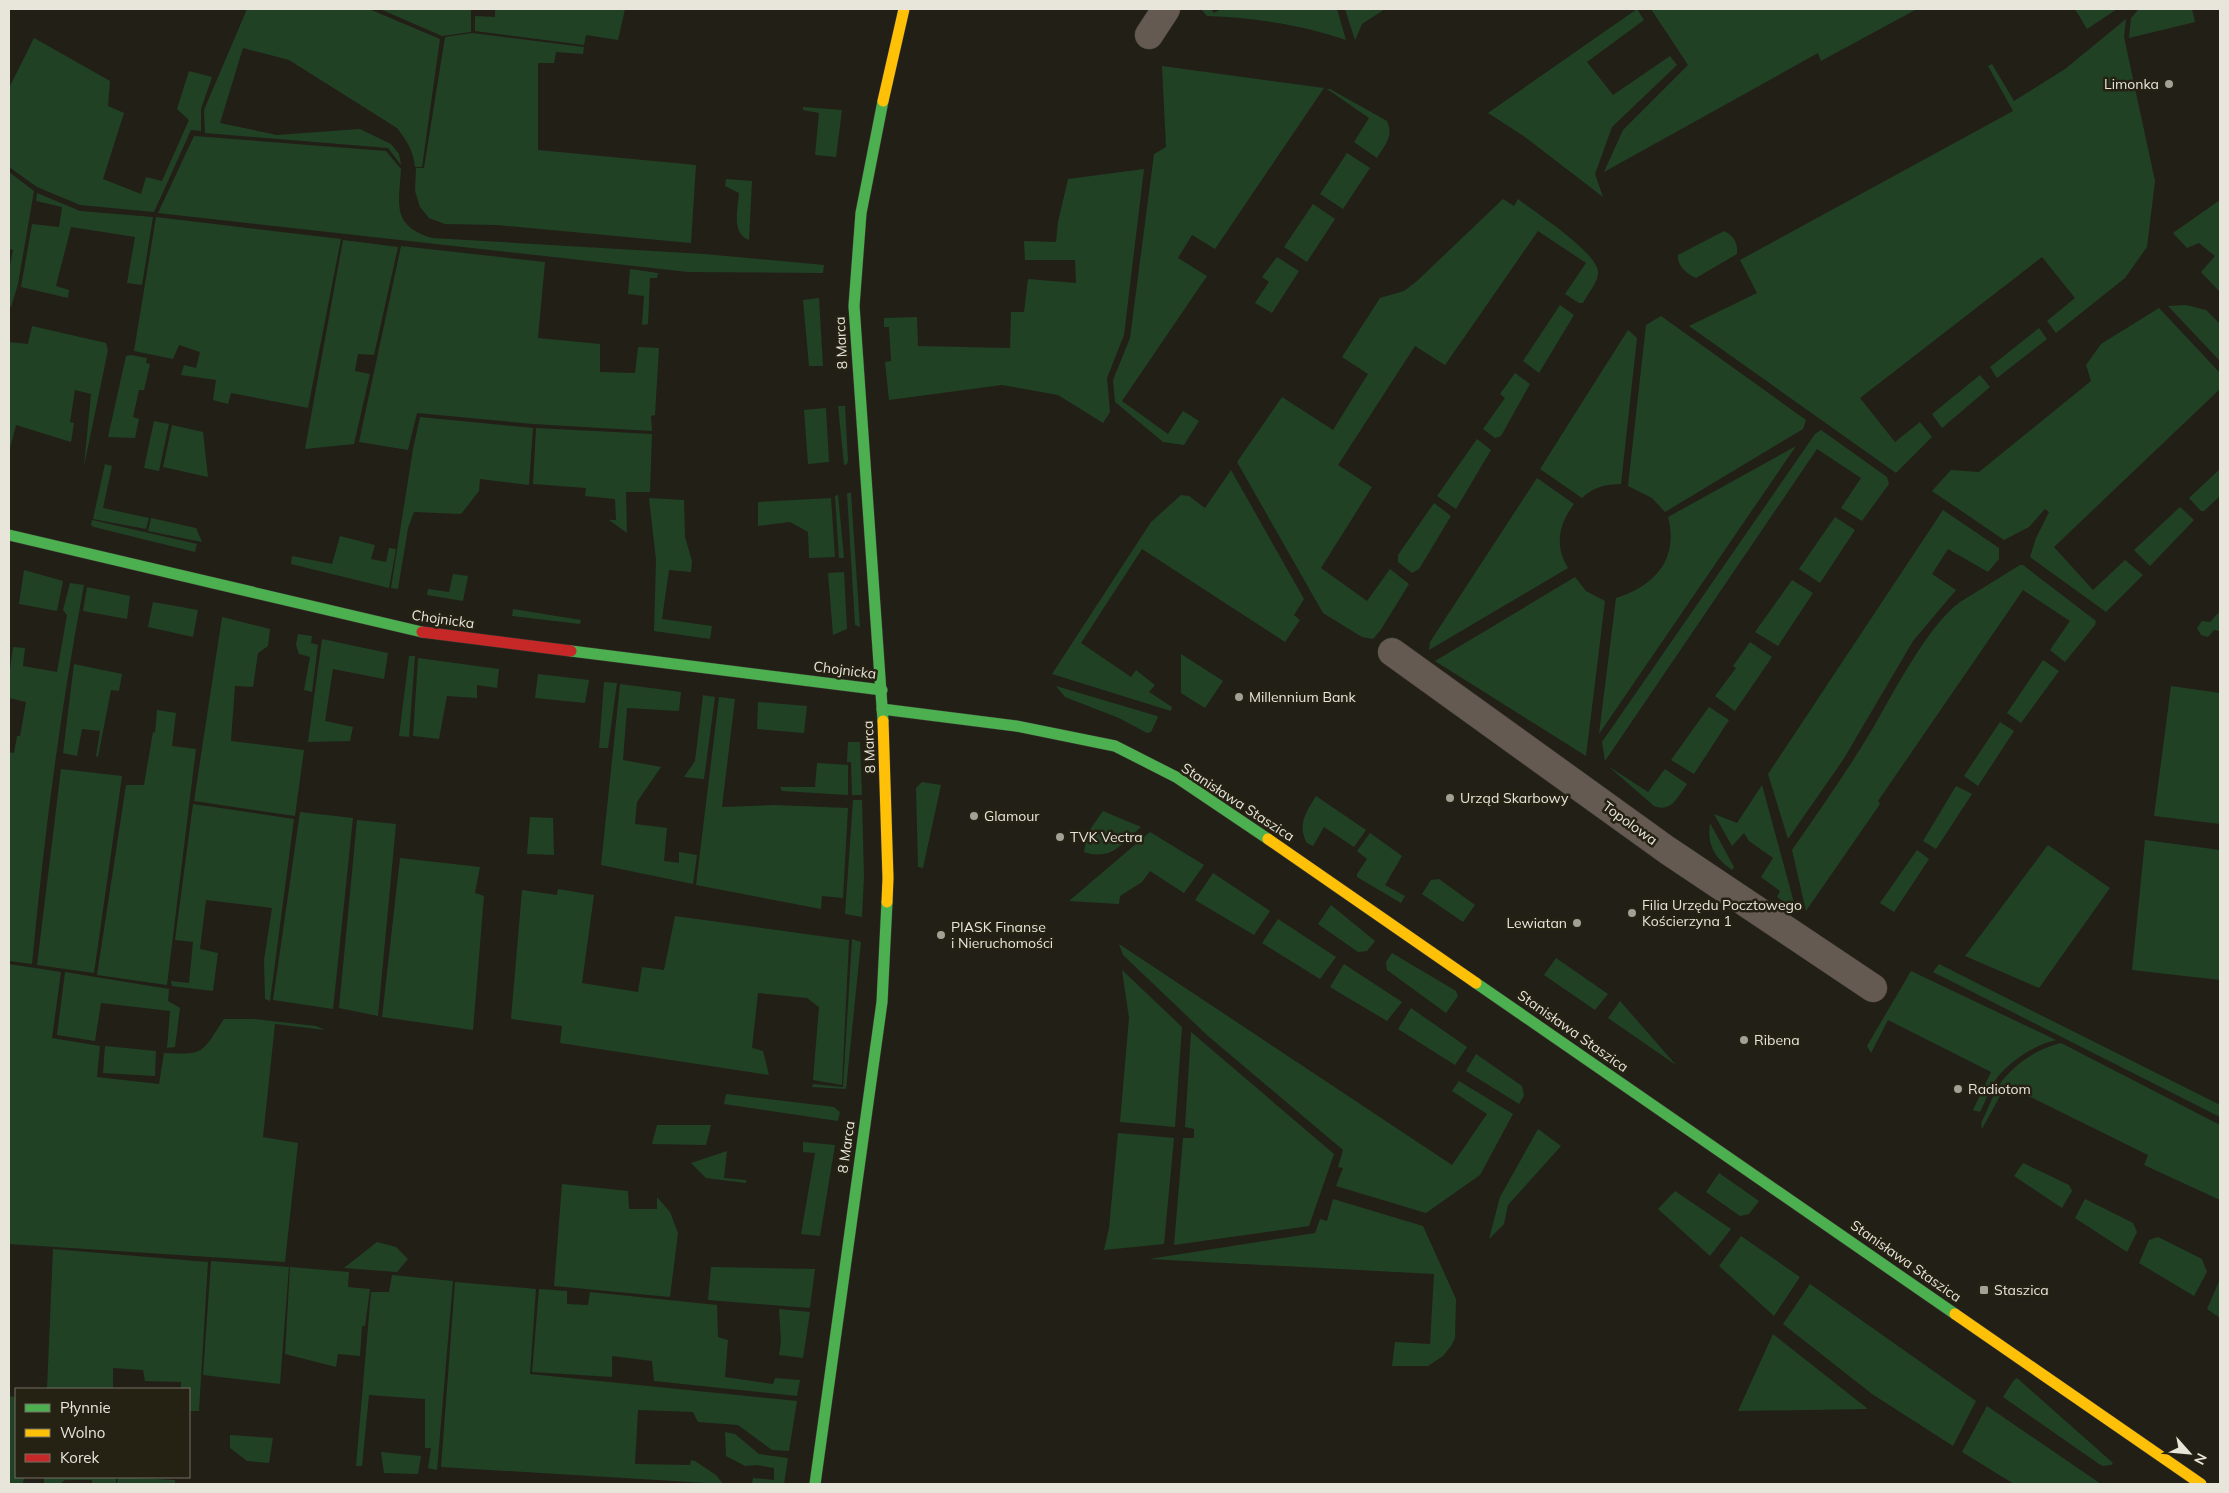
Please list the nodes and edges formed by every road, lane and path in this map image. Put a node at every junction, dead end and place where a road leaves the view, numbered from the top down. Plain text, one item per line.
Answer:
1 (904, 9) edge
2 (1166, 9) edge
3 (1150, 35) dead end
4 (9, 535) edge
5 (1392, 652) dead end
6 (882, 690) junction
7 (882, 709) junction
8 (1873, 988) dead end
9 (815, 1484) edge
10 (2201, 1484) edge

1 - 6 street, 8 Marca
2 - 3 street
4 - 6 street, Chojnicka
5 - 8 street, Topolowa
6 - 7 street, 8 Marca
7 - 9 street, 8 Marca
7 - 10 street, Stanisława Staszica

